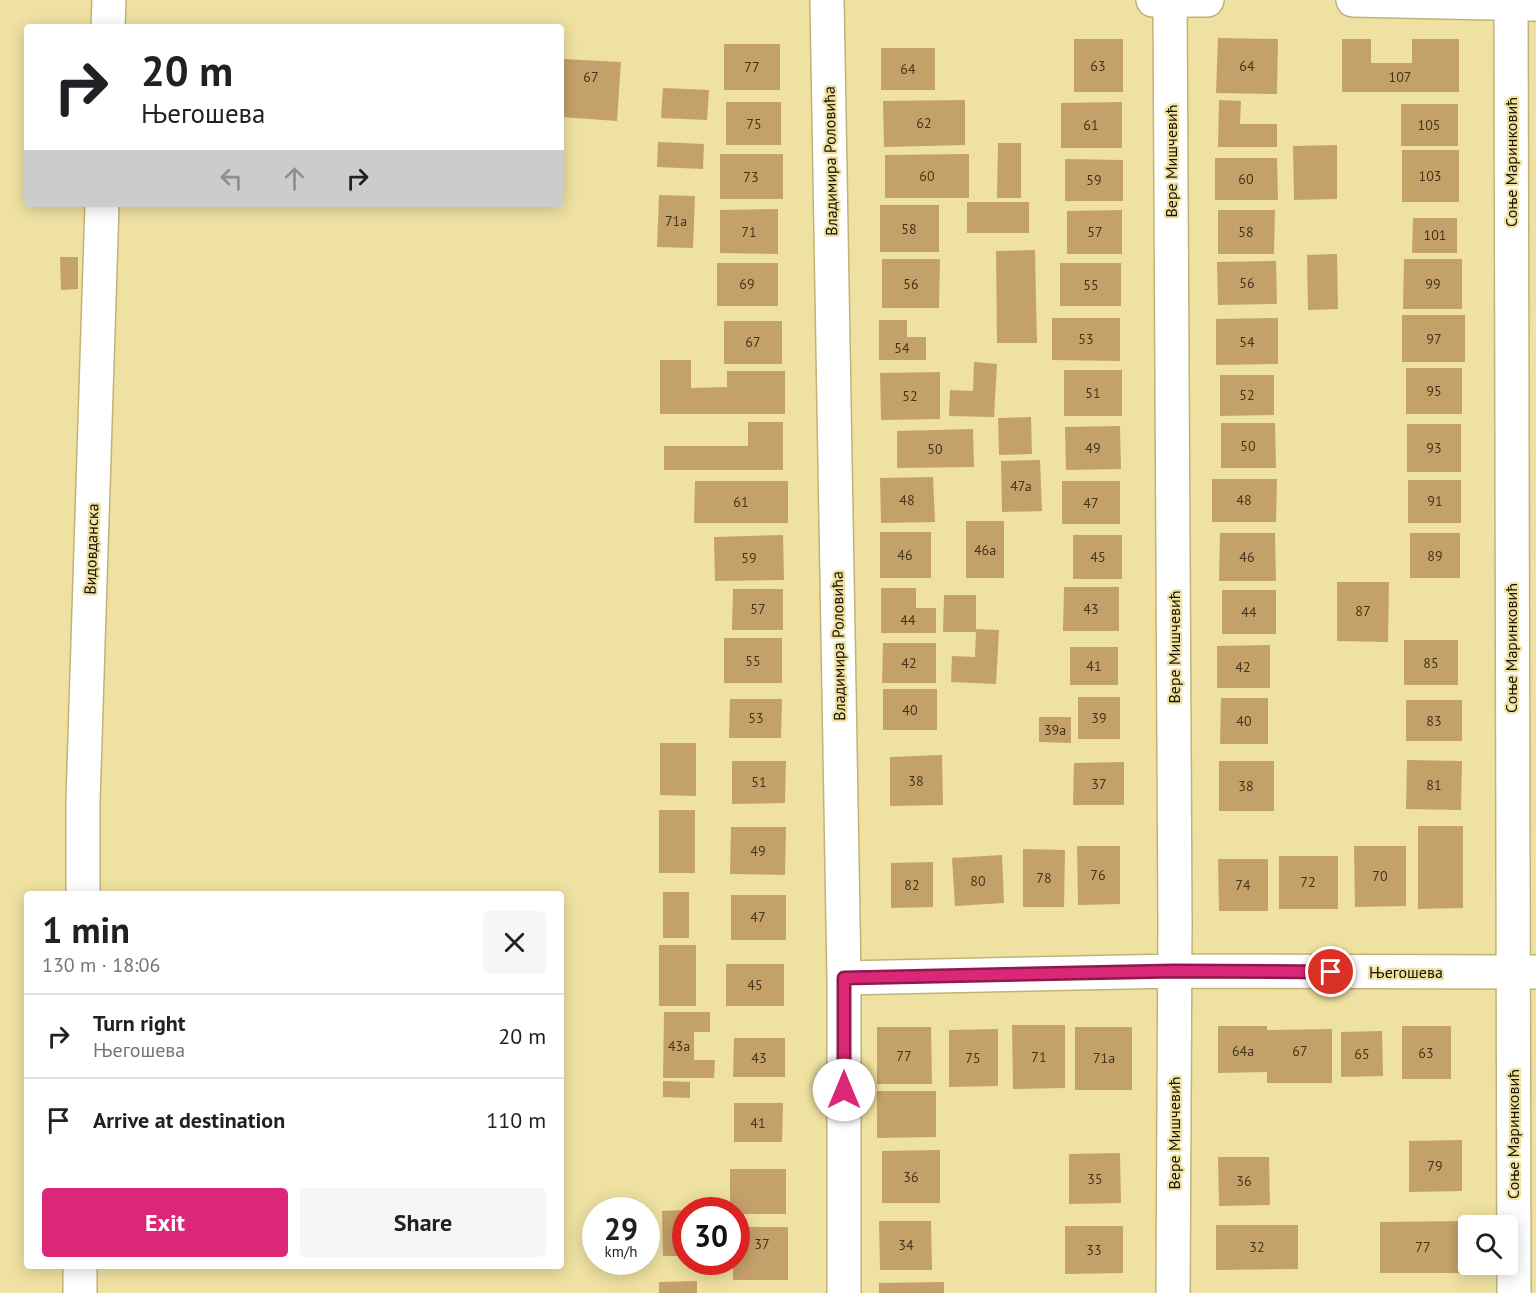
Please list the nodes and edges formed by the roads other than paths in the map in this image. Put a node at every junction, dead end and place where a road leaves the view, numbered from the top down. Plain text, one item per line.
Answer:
1 (109, 0) edge
2 (827, 0) edge
3 (1207, 0) edge
4 (1353, 0) edge
5 (1162, 1) edge
6 (1523, 4) edge
7 (108, 24) edge
8 (102, 207) edge
9 (83, 891) edge
10 (1174, 971) junction
11 (1524, 972) edge
12 (844, 978) junction
13 (80, 1269) edge
14 (80, 1293) edge
15 (844, 1293) edge
16 (1173, 1293) edge
17 (1514, 1293) edge

1 - 7 street
2 - 12 street, Владимира Роловића
3 - 5 street
4 - 6 street
5 - 10 street, Вере Мишчевић
6 - 11 street, Соње Маринковић
8 - 9 street, Видовданска
10 - 11 street, Његошева
10 - 12 street, Његошева
10 - 16 street, Вере Мишчевић
11 - 17 street, Соње Маринковић
12 - 15 street, Владимира Роловића
13 - 14 street

